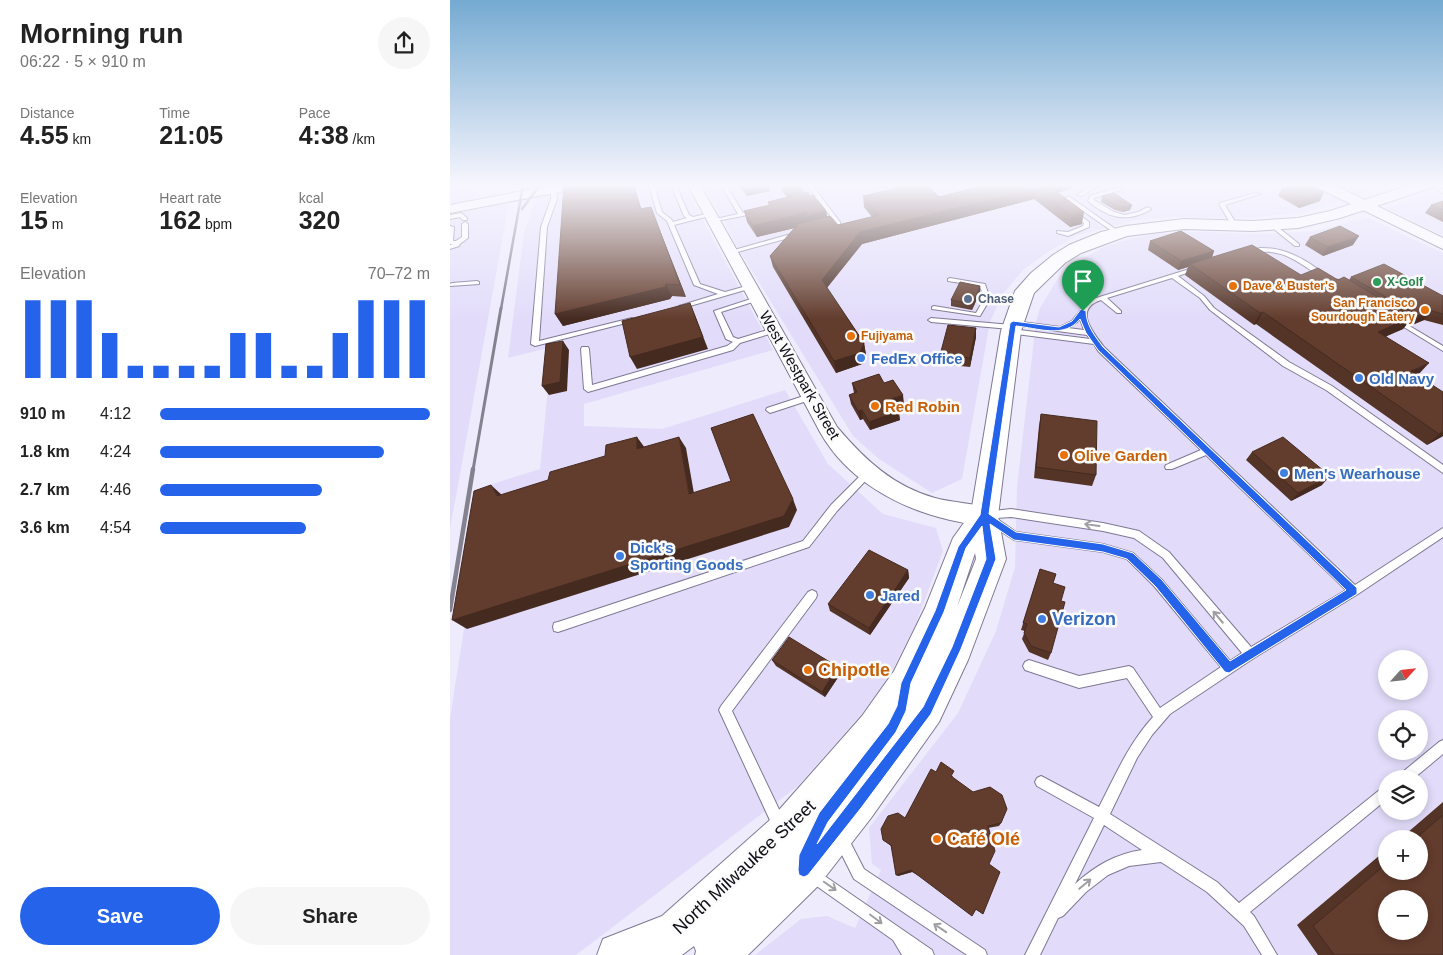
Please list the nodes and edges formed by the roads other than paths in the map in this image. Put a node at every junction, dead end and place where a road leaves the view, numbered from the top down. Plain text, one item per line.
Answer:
1 (454, 230) edge
2 (461, 230) edge
3 (544, 230) edge
4 (673, 230) edge
5 (718, 230) edge
6 (1079, 230) edge
7 (1113, 230) edge
8 (1140, 230) edge
9 (1278, 230) edge
10 (1414, 230) edge
11 (803, 232) edge
12 (1059, 232) dead end
13 (1118, 233) junction
14 (450, 242) edge
15 (450, 242) edge
16 (457, 243) junction
17 (1443, 244) edge
18 (450, 247) edge
19 (1282, 251) junction
20 (730, 252) junction
21 (1237, 256) edge
22 (1209, 264) edge
23 (1173, 276) junction
24 (1328, 279) edge
25 (950, 280) dead end
26 (477, 283) dead end
27 (452, 285) dead end
28 (753, 293) junction
29 (723, 294) junction
30 (1103, 298) junction
31 (934, 308) dead end
32 (673, 309) edge
33 (1083, 311) junction
34 (1119, 312) dead end
35 (1386, 314) edge
36 (638, 318) edge
37 (931, 320) dead end
38 (1012, 327) junction
39 (774, 330) junction
40 (1060, 330) junction
41 (1089, 333) junction
42 (738, 341) junction
43 (1095, 342) junction
44 (585, 349) dead end
45 (1443, 349) edge
46 (810, 397) junction
47 (770, 410) dead end
48 (1207, 451) junction
49 (1169, 467) dead end
50 (1443, 470) edge
51 (868, 474) junction
52 (984, 516) junction
53 (1443, 532) edge
54 (1354, 591) junction
55 (812, 595) dead end
56 (558, 627) dead end
57 (1250, 654) junction
58 (1029, 666) dead end
59 (1229, 668) junction
60 (906, 683) junction
61 (1160, 717) junction
62 (1443, 746) edge
63 (1414, 770) edge
64 (1041, 782) dead end
65 (1378, 799) edge
66 (1102, 816) junction
67 (836, 830) junction
68 (785, 833) junction
69 (1162, 855) junction
70 (804, 870) junction
71 (1239, 912) junction
72 (1050, 918) junction
73 (897, 935) junction
74 (691, 941) edge
75 (619, 955) edge
76 (646, 955) edge
77 (717, 955) edge
78 (910, 955) edge
79 (927, 955) edge
80 (980, 955) edge
81 (1032, 955) edge
82 (1270, 955) edge

1 - 15 lane
2 - 16 lane
3 - 36 lane
4 - 29 lane
5 - 20 street, West Westpark Street
6 - 12 lane
7 - 13 lane
8 - 13 main road, North Milwaukee Street
9 - 19 lane
10 - 17 main road
11 - 20 lane
13 - 38 main road, North Milwaukee Street
14 - 16 lane
16 - 18 lane
19 - 21 lane
19 - 24 lane
20 - 28 street, West Westpark Street
22 - 23 lane
23 - 30 lane
23 - 50 lane
25 - 31 lane
26 - 27 lane
28 - 29 lane
28 - 39 street, West Westpark Street
28 - 42 lane
29 - 32 lane
30 - 33 lane
30 - 34 lane
33 - 40 lane
33 - 41 lane
35 - 45 lane
37 - 38 lane
38 - 40 lane
38 - 43 lane
38 - 52 main road, North Milwaukee Street
39 - 42 lane
39 - 46 street, West Westpark Street
40 - 41 lane
41 - 43 lane
42 - 44 lane
43 - 48 lane
46 - 47 lane
46 - 51 street, West Westpark Street
48 - 49 lane
48 - 54 lane
51 - 52 street, West Westpark Street
51 - 56 lane
57 -> 52 lane
52 - 59 lane
52 - 60 main road, North Milwaukee Street
52 - 67 main road, North Milwaukee Street
53 - 54 lane
54 - 57 lane
55 - 68 lane
57 - 59 lane
58 - 61 lane
59 - 61 lane
60 - 68 main road, North Milwaukee Street
60 - 70 main road
61 - 66 lane
62 - 63 lane
64 - 66 lane
65 - 71 lane
66 - 69 lane
66 - 72 lane
67 - 70 main road, North Milwaukee Street
80 -> 67 lane
68 - 74 main road
69 - 71 lane
72 -> 69 lane
70 -> 73 lane
70 - 77 main road, North Milwaukee Street
71 - 82 lane
72 - 81 lane
73 - 78 lane
73 - 79 lane
74 - 75 main road
74 - 76 main road, North Milwaukee Street

